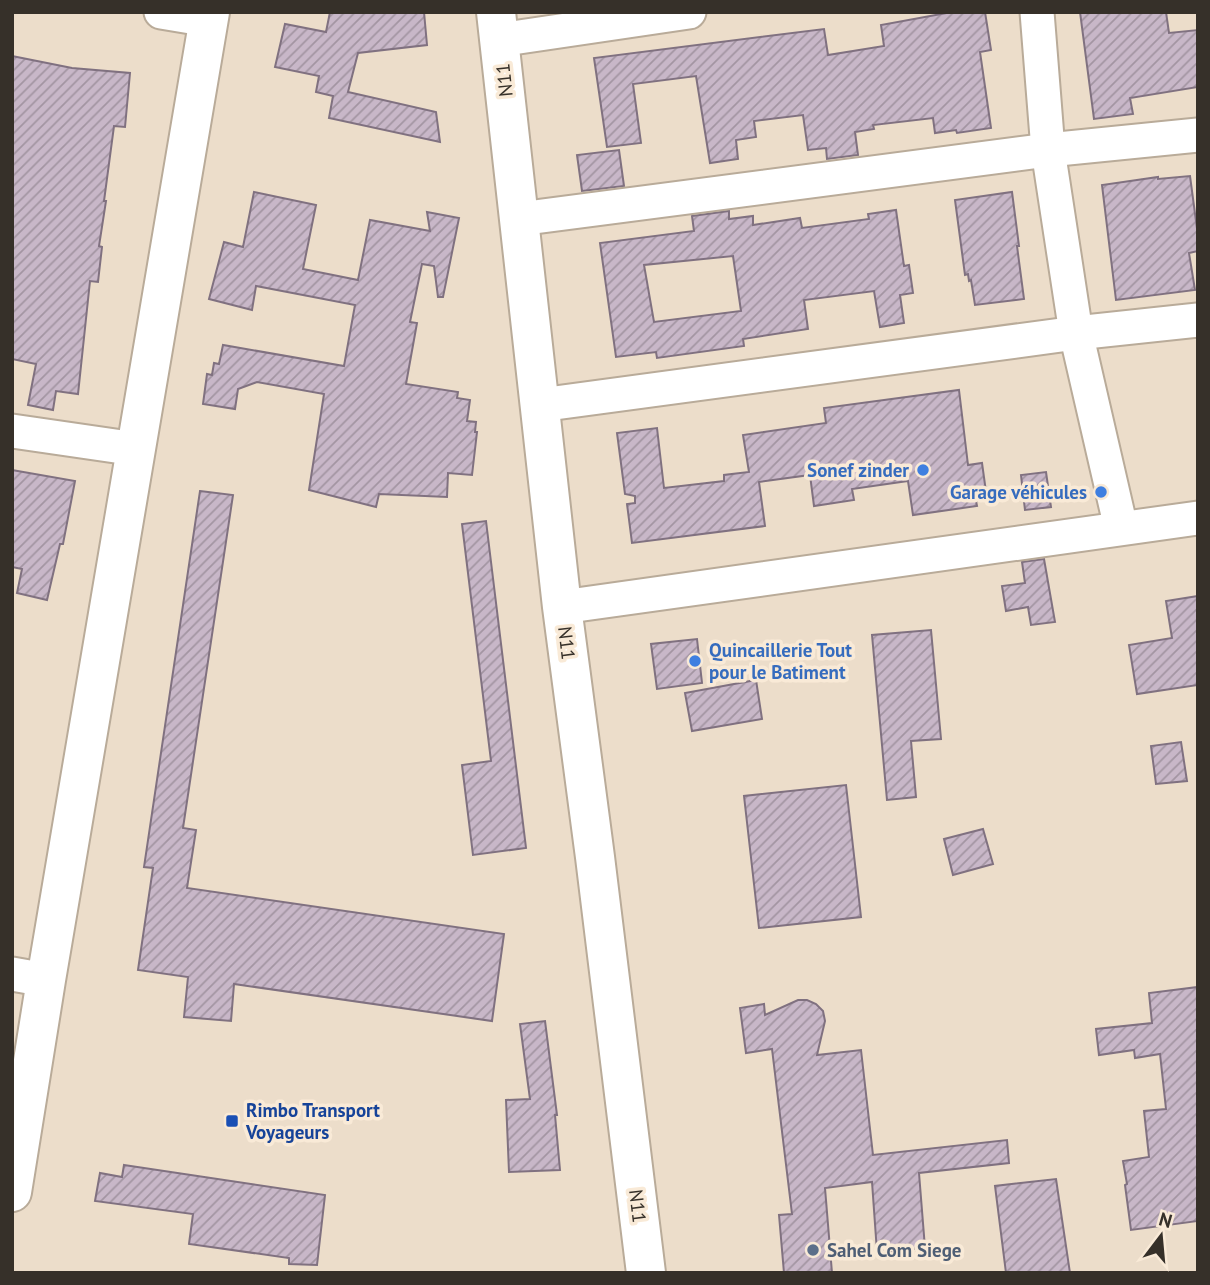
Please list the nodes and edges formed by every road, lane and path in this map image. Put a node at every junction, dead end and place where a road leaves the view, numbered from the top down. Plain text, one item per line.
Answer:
1 (161, 12) edge
2 (689, 12) edge
3 (1037, 12) edge
4 (210, 16) edge
5 (498, 26) edge
6 (1198, 135) edge
7 (1048, 150) junction
8 (520, 219) junction
9 (1198, 320) edge
10 (1076, 333) junction
11 (540, 405) junction
12 (12, 431) edge
13 (136, 449) junction
14 (1198, 518) edge
15 (1121, 528) junction
16 (562, 607) junction
17 (29, 977) edge
18 (12, 1192) edge
19 (646, 1273) edge

1 - 4 street
2 - 5 street
3 - 7 street
4 - 13 main road
5 - 8 main road, N11
6 - 7 street
7 - 8 street
7 - 10 street
8 - 11 main road, N11
9 - 10 street
10 - 11 street
10 - 15 street
11 - 16 main road, N11
12 - 13 street
13 - 17 main road
14 - 15 street
15 - 16 street
16 - 19 main road, N11
17 - 18 main road

